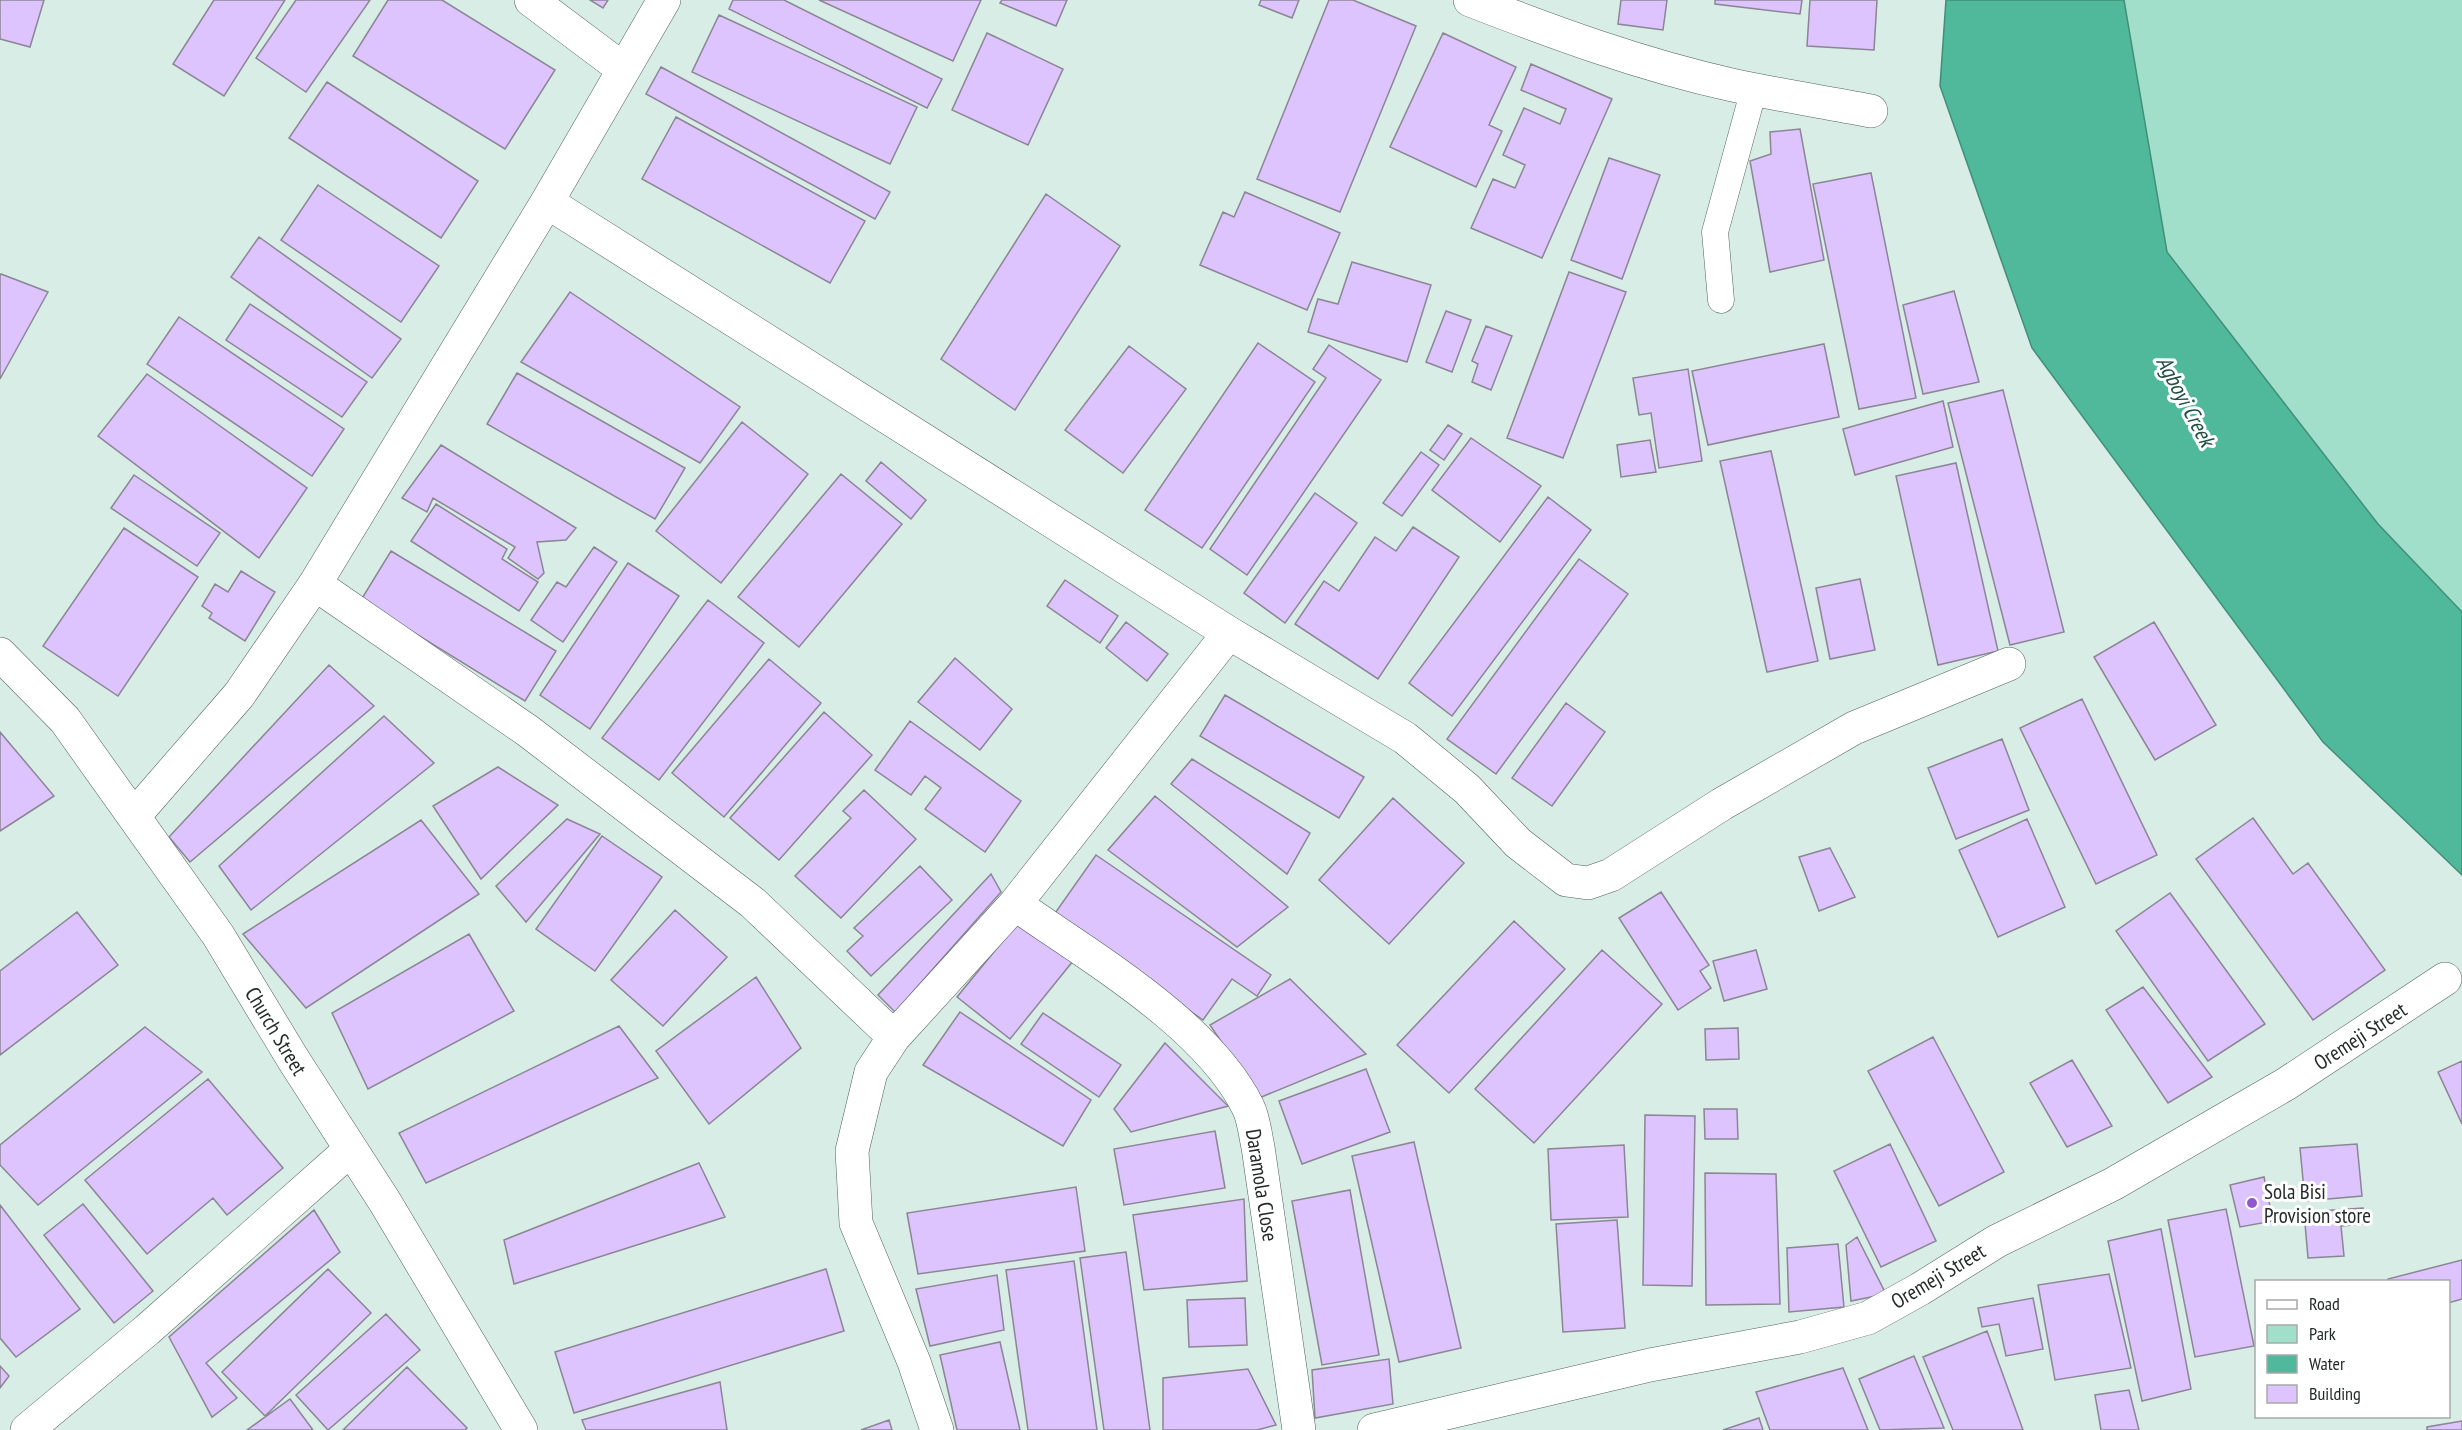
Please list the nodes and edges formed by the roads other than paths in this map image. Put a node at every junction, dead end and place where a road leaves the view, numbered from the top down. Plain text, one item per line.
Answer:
1 (531, 0) edge
2 (664, 0) edge
3 (1470, 0) edge
4 (623, 69) junction
5 (1754, 89) junction
6 (1871, 111) dead end
7 (547, 202) junction
8 (1721, 300) dead end
9 (315, 584) junction
10 (1229, 633) junction
11 (0, 654) edge
12 (2010, 664) dead end
13 (134, 816) junction
14 (1015, 904) junction
15 (2445, 980) dead end
16 (894, 1037) junction
17 (350, 1150) junction
18 (27, 1430) edge
19 (521, 1430) edge
20 (937, 1430) edge
21 (1299, 1430) edge
22 (1374, 1430) edge

1 - 4 street
2 - 4 street
3 - 5 street
4 - 7 street
5 - 6 street
5 - 8 lane
7 - 9 street
7 - 10 street
9 - 13 street
9 - 16 street
10 - 12 street
10 - 14 street
11 - 13 street, Church Street
13 - 17 street, Church Street
14 - 16 street
14 - 21 street, Daramola Close
15 - 22 street, Oremeji Street
16 - 20 street
17 - 18 street
17 - 19 street, Church Street

